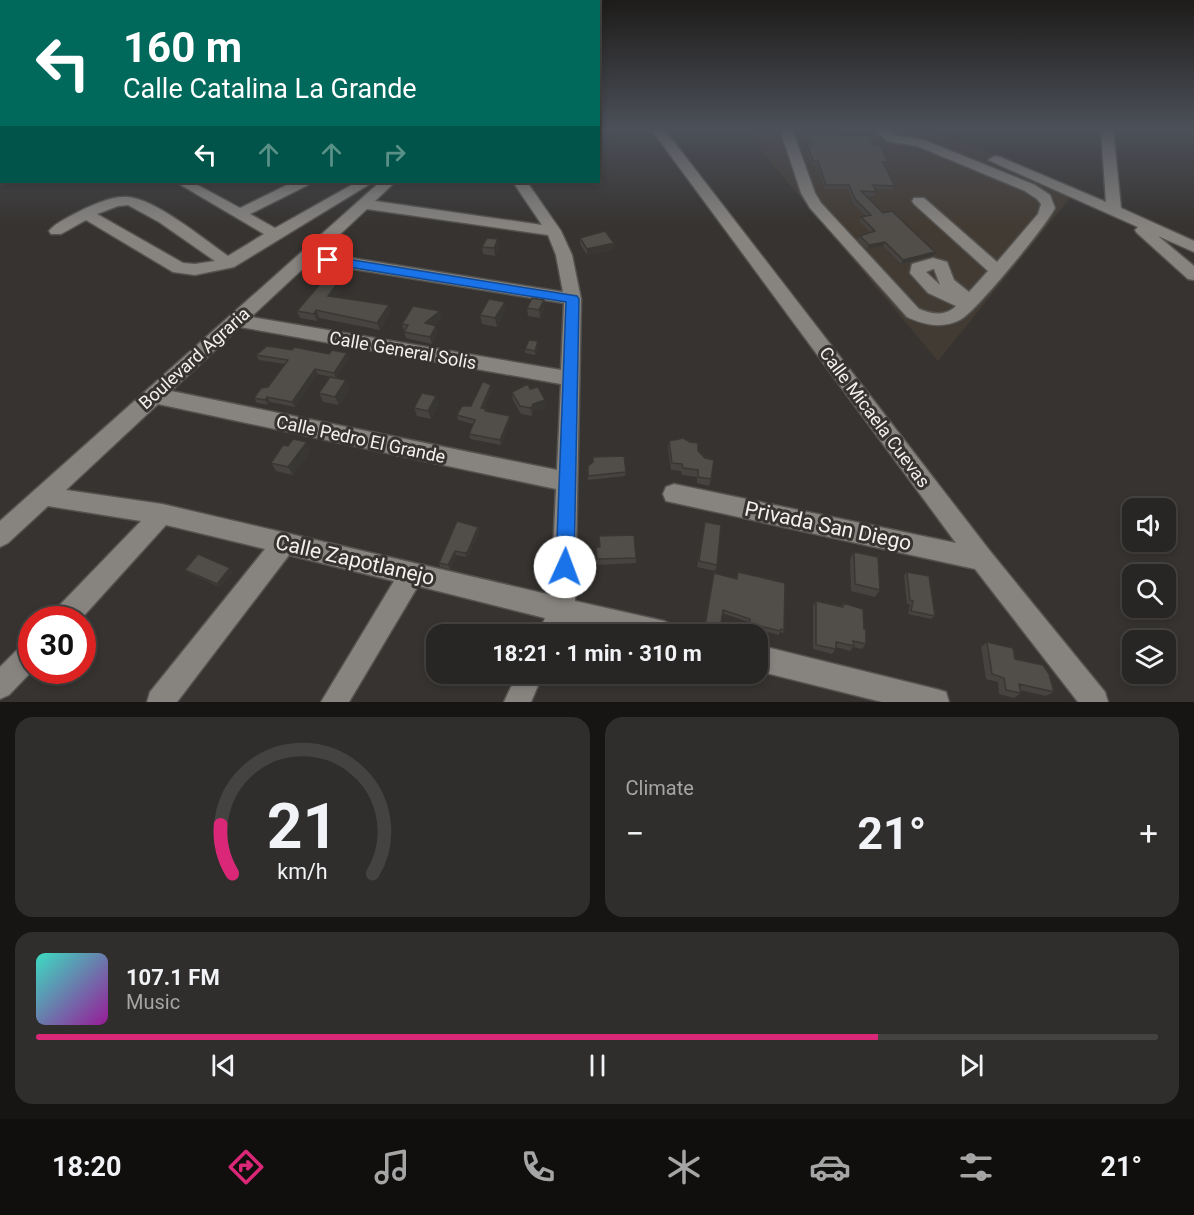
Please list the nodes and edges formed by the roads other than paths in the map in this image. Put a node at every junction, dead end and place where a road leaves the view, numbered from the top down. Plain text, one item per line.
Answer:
1 (682, 162) edge
2 (797, 162) edge
3 (967, 162) edge
4 (1000, 162) edge
5 (1110, 162) edge
6 (185, 183) edge
7 (301, 183) edge
8 (364, 183) edge
9 (387, 183) edge
10 (521, 183) edge
11 (919, 201) dead end
12 (364, 204) junction
13 (1113, 207) junction
14 (241, 213) junction
15 (86, 214) junction
16 (1143, 222) junction
17 (56, 231) dead end
18 (554, 231) junction
19 (274, 234) junction
20 (1194, 240) edge
21 (1194, 247) edge
22 (306, 256) junction
23 (228, 263) junction
24 (1194, 266) edge
25 (997, 271) junction
26 (1194, 274) edge
27 (573, 299) junction
28 (235, 320) junction
29 (571, 379) junction
30 (153, 395) junction
31 (568, 482) junction
32 (674, 494) dead end
33 (45, 496) junction
34 (162, 514) junction
35 (0, 536) edge
36 (284, 543) junction
37 (981, 559) junction
38 (412, 574) junction
39 (76, 606) edge
40 (563, 610) junction
41 (555, 624) edge
42 (622, 624) edge
43 (768, 660) edge
44 (18, 667) edge
45 (525, 684) edge
46 (0, 686) edge
47 (160, 702) edge
48 (334, 702) edge
49 (517, 702) edge
50 (936, 702) edge
51 (1095, 702) edge

1 - 37 street, Calle Micaela Cuevas
2 - 25 street
3 - 25 street
4 - 13 street
5 - 13 street
6 - 14 street
7 - 14 street
8 - 19 street
9 - 12 street, Boulevard Agraria
10 - 18 street
11 - 25 street
12 - 18 street
12 - 22 street, Boulevard Agraria
13 - 16 street
14 - 19 street
15 - 17 street
15 - 23 street
15 - 23 street
16 - 20 street
16 - 21 street
16 - 24 street
16 - 26 street
18 - 27 street
19 - 23 street
22 - 27 street
22 - 28 street, Boulevard Agraria
27 - 29 street
28 - 29 street, Calle General Solis
28 - 30 street, Boulevard Agraria
29 - 31 street
30 - 31 street, Calle Pedro El Grande
30 - 33 street, Boulevard Agraria
31 - 40 street
32 - 37 street, Privada San Diego
33 - 34 street, Calle Zapotlanejo
33 - 35 street, Boulevard Agraria
34 - 36 street, Calle Zapotlanejo
34 - 39 street
36 - 38 street, Calle Zapotlanejo
36 - 47 street
37 - 51 street, Calle Micaela Cuevas
38 - 40 street, Calle Zapotlanejo
38 - 48 street
40 - 41 street
40 - 42 street, Calle Zapotlanejo
43 - 50 street
44 - 46 street
45 - 49 street

